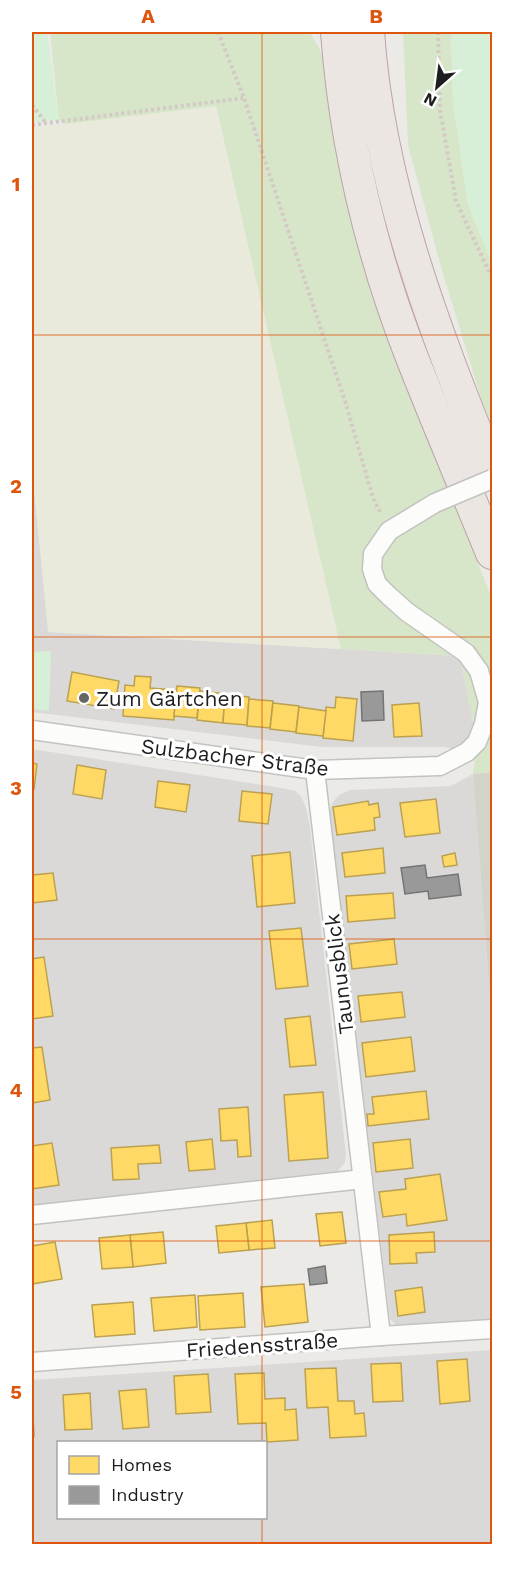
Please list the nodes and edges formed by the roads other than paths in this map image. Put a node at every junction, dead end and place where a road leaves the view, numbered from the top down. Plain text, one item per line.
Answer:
1 (337, 32) edge
2 (368, 32) edge
3 (492, 472) edge
4 (492, 479) edge
5 (492, 553) edge
6 (32, 730) edge
7 (315, 770) junction
8 (363, 1179) junction
9 (32, 1215) edge
10 (492, 1329) edge
11 (381, 1336) junction
12 (32, 1362) edge

1 - 5 highway
2 - 3 highway
4 - 7 street, Sulzbacher Straße, bridge
6 - 7 street, Sulzbacher Straße
7 - 8 street, Taunusblick
8 - 9 street
8 - 11 street, Taunusblick
10 - 11 street, Friedensstraße
11 - 12 street, Friedensstraße

